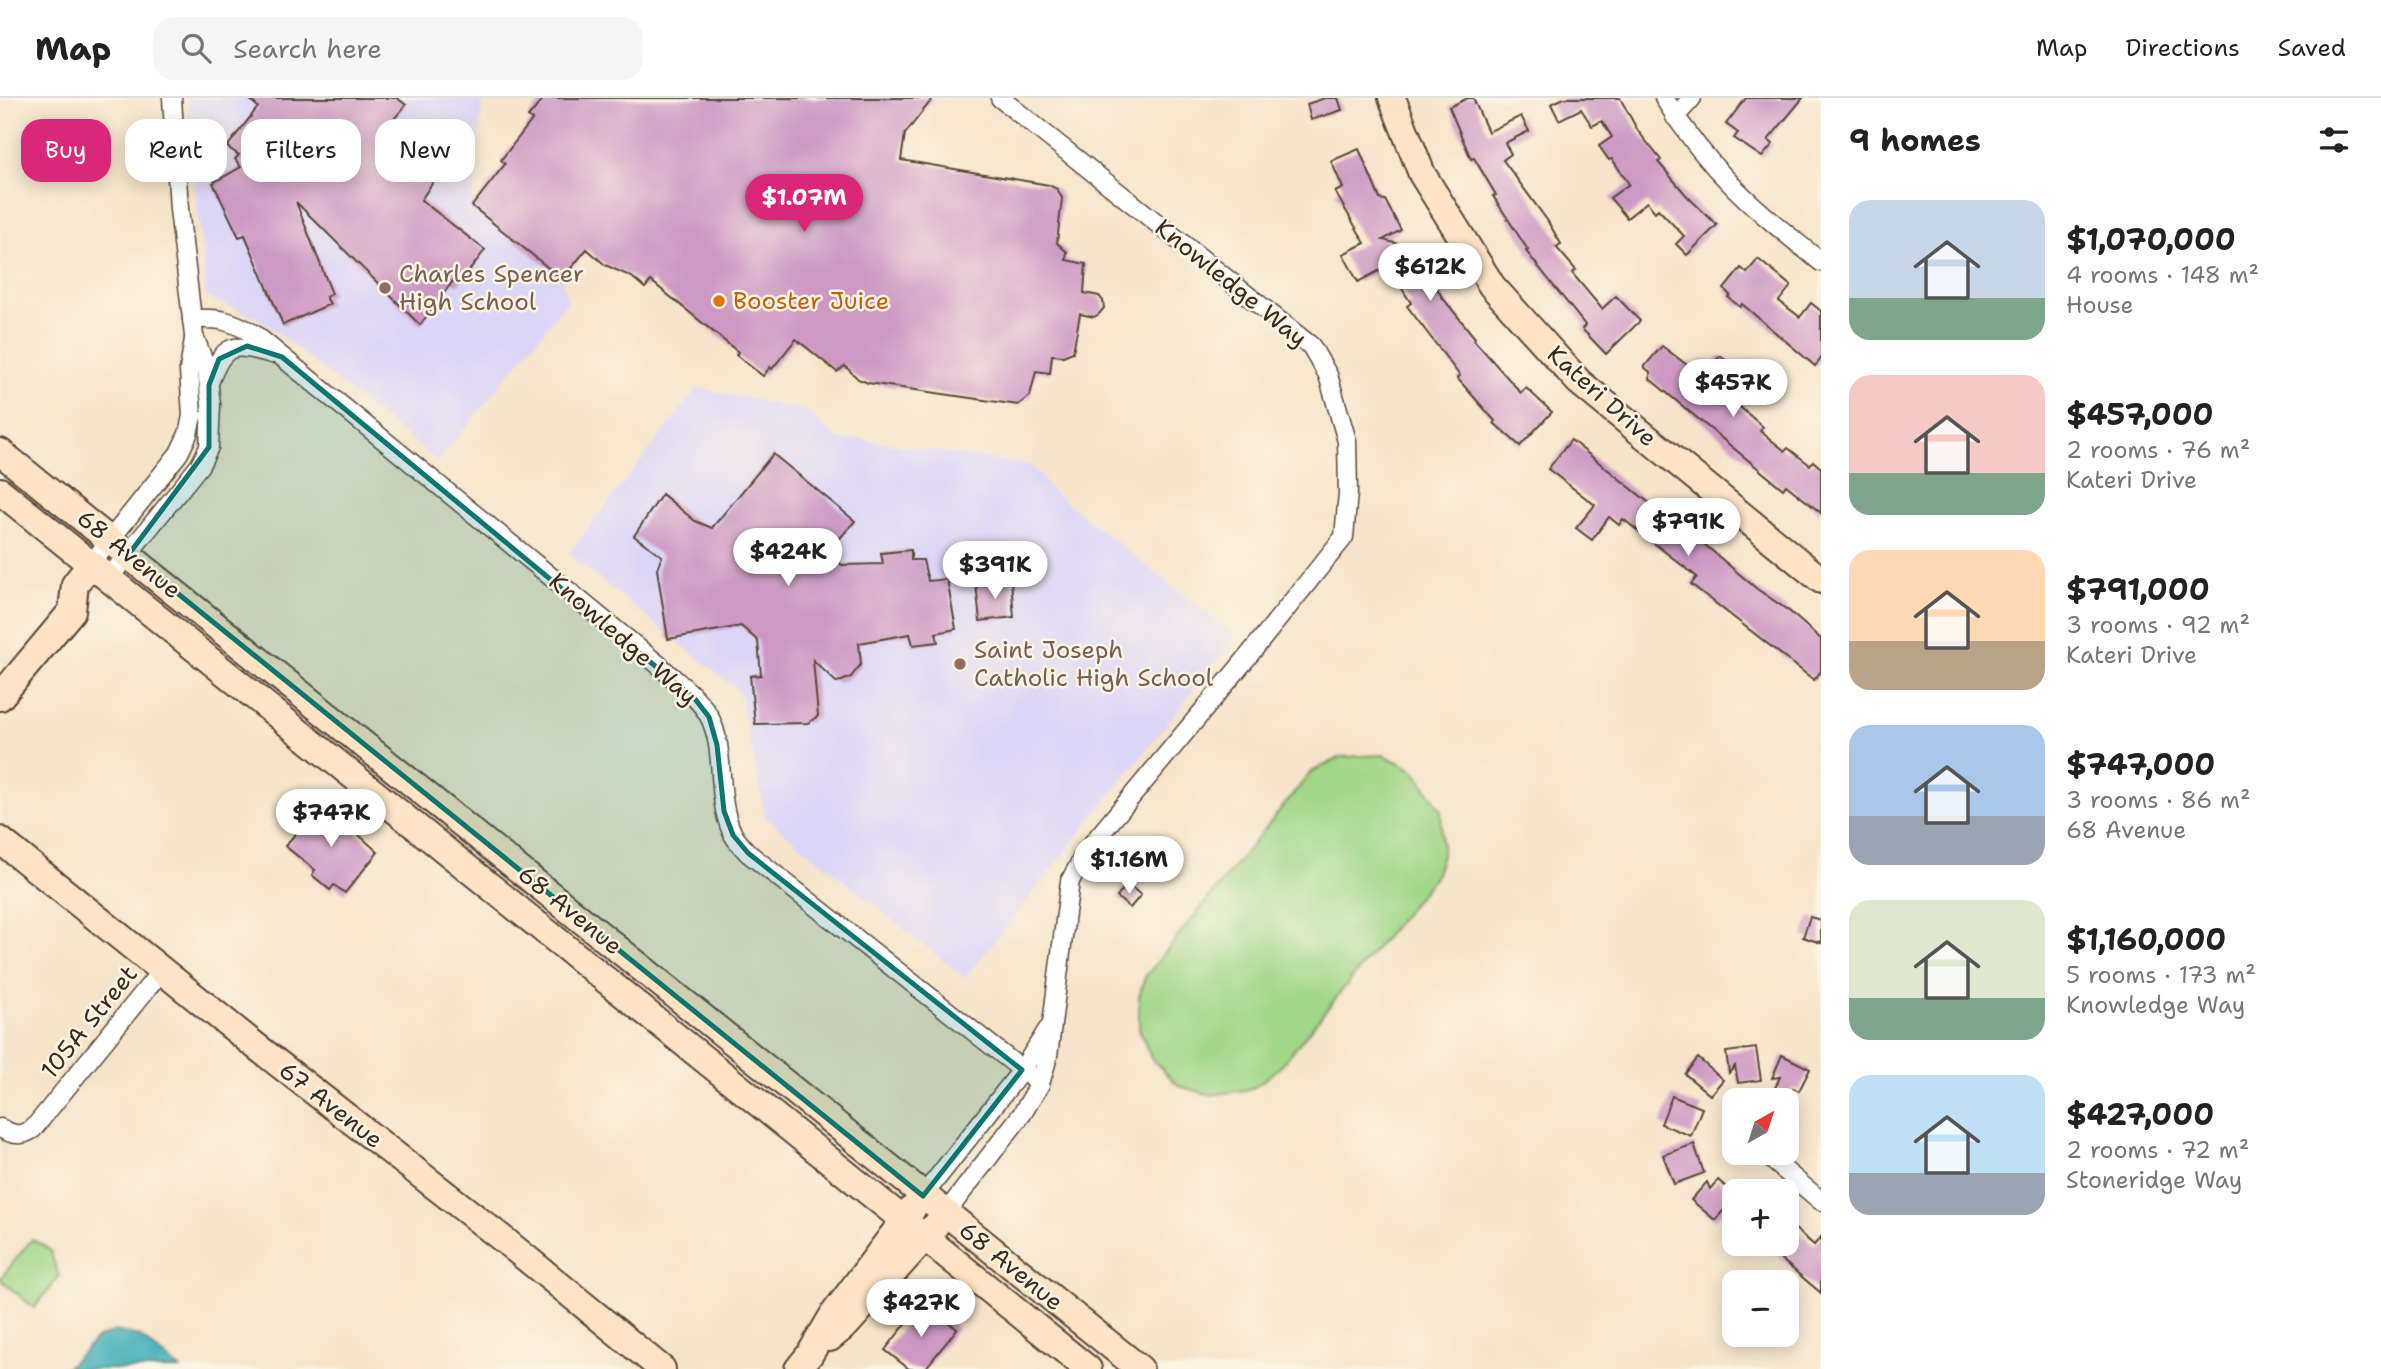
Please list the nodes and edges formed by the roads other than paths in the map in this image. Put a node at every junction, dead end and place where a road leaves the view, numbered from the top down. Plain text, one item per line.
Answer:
1 (173, 98) edge
2 (1000, 98) edge
3 (1392, 98) edge
4 (1664, 98) edge
5 (1692, 98) edge
6 (1675, 117) junction
7 (1821, 262) edge
8 (193, 328) junction
9 (282, 357) junction
10 (209, 385) junction
11 (0, 452) edge
12 (0, 491) edge
13 (120, 547) junction
14 (100, 572) junction
15 (1821, 580) edge
16 (0, 697) edge
17 (0, 840) edge
18 (162, 970) junction
19 (1051, 1023) junction
20 (1021, 1070) junction
21 (1040, 1084) junction
22 (0, 1128) edge
23 (1779, 1166) edge
24 (923, 1196) junction
25 (1821, 1201) edge
26 (945, 1214) junction
27 (904, 1221) junction
28 (925, 1238) junction
29 (804, 1362) edge
30 (662, 1369) edge
31 (1088, 1369) edge
32 (1140, 1369) edge

1 - 8 street, Knowledge Way
2 - 19 street, Knowledge Way
3 - 15 main road, Kateri Drive
4 - 6 street
5 - 6 street
6 - 7 street
8 - 9 street, Knowledge Way
8 - 10 street, Knowledge Way
8 - 13 street, Knowledge Way
9 - 10 street, Knowledge Way
9 - 20 street, Knowledge Way
10 - 13 street, Knowledge Way
11 - 13 main road, 68 Avenue
12 - 14 main road, 68 Avenue
13 - 14 street, Knowledge Way
13 - 24 main road, 68 Avenue
14 - 16 main road
14 - 27 main road, 68 Avenue
17 - 18 main road, 67 Avenue
18 - 22 street, 105A Street
18 - 30 main road, 67 Avenue
19 - 20 street, Knowledge Way
19 - 21 street, Knowledge Way
20 - 21 street, Knowledge Way
20 - 24 street, Knowledge Way
21 - 26 street, Knowledge Way
23 - 25 street
24 - 26 main road, 68 Avenue
24 - 27 main road, Knowledge Way
26 - 28 main road, Knowledge Way
26 - 32 main road, 68 Avenue
27 - 28 main road, 68 Avenue
27 - 29 main road, Knowledge Way
28 - 29 main road, Knowledge Way
28 - 31 main road, 68 Avenue

